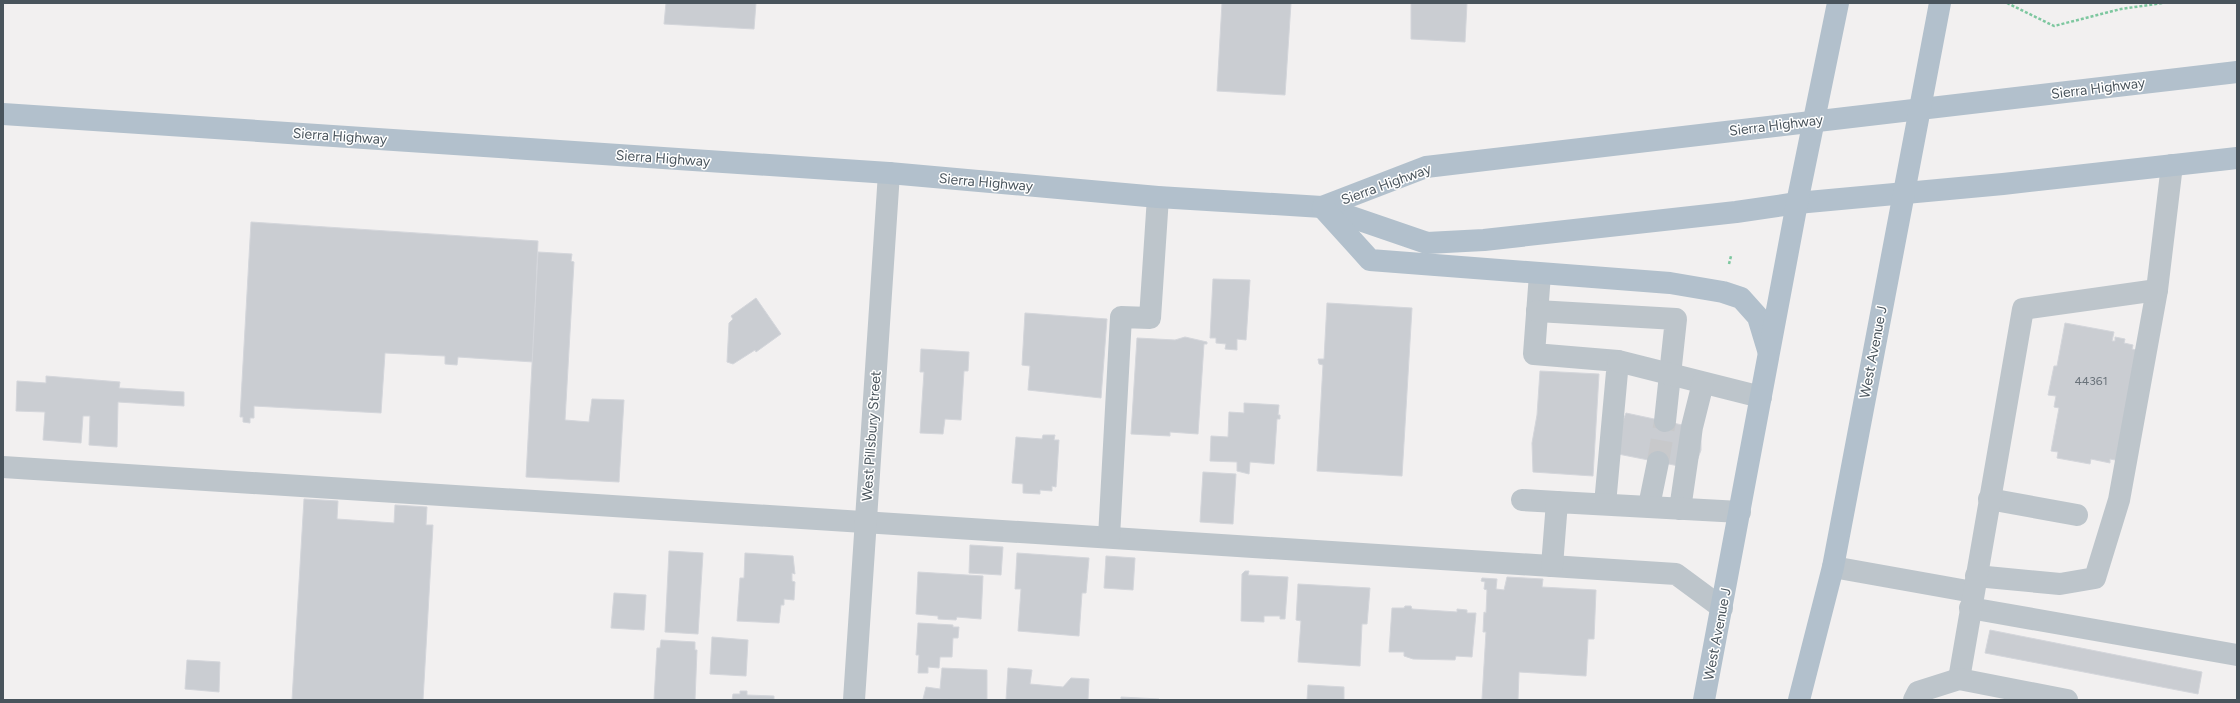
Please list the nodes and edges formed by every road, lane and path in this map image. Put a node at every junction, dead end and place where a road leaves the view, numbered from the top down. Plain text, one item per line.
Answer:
1 (1838, 3) edge
2 (1940, 3) edge
3 (2007, 3) edge
4 (2163, 3) edge
5 (2237, 72) edge
6 (1921, 108) junction
7 (3, 114) edge
8 (1814, 120) junction
9 (2237, 158) edge
10 (2172, 165) junction
11 (889, 173) junction
12 (1904, 192) junction
13 (1158, 197) junction
14 (1797, 203) junction
15 (1322, 207) junction
16 (1540, 274) junction
17 (2157, 290) junction
18 (1537, 311) junction
19 (1769, 353) junction
20 (1618, 361) junction
21 (1670, 374) junction
22 (1703, 383) junction
23 (1761, 397) junction
24 (1665, 422) tunnel mouth
25 (1658, 462) tunnel mouth
26 (3, 467) edge
27 (1989, 499) junction
28 (1522, 500) dead end
29 (1557, 502) junction
30 (1605, 504) junction
31 (1650, 506) junction
32 (1680, 509) junction
33 (1740, 512) junction
34 (2077, 515) dead end
35 (865, 521) junction
36 (1110, 537) junction
37 (1552, 566) junction
38 (1833, 567) junction
39 (1973, 592) junction
40 (1722, 608) junction
41 (2237, 655) edge
42 (1959, 679) junction
43 (854, 700) edge
44 (1704, 700) edge
45 (1800, 700) edge
46 (1914, 700) edge
47 (2067, 700) edge

1 - 8 main road, West Avenue J
2 - 6 main road, West Avenue J
3 - 4 path
5 - 6 main road, Sierra Highway
6 - 8 main road, Sierra Highway
6 - 12 main road, West Avenue J
7 - 11 main road, Sierra Highway
8 - 14 main road, West Avenue J
8 - 15 main road, Sierra Highway
9 - 10 main road, Sierra Highway
10 - 12 main road, Sierra Highway
10 - 17 street
11 - 13 main road, Sierra Highway
11 - 35 street, West Pillsbury Street
12 - 14 main road, Sierra Highway
12 - 38 main road, West Avenue J
13 - 15 main road, Sierra Highway
13 - 36 street
14 - 15 main road, Sierra Highway
14 - 19 main road, West Avenue J
15 - 16 main road
16 - 18 street
16 - 19 main road
17 - 27 street
17 - 39 street
18 - 20 street
18 - 21 street
19 - 23 main road, West Avenue J
20 - 21 street
20 - 30 street
21 - 22 street
21 - 24 street
22 - 23 street
22 - 32 street
23 - 33 main road, West Avenue J
25 - 31 street
26 - 35 street
27 - 34 street
27 - 39 street
28 - 29 street
29 - 30 street
29 - 37 street
30 - 31 street
31 - 32 street
32 - 33 street
33 - 40 main road, West Avenue J
35 - 36 street
35 - 43 street, West Pillsbury Street
36 - 37 street
37 - 40 street
38 - 39 street
38 - 45 main road, West Avenue J
39 - 41 street
39 - 42 street
40 - 44 main road, West Avenue J
42 - 46 street
42 - 47 street

